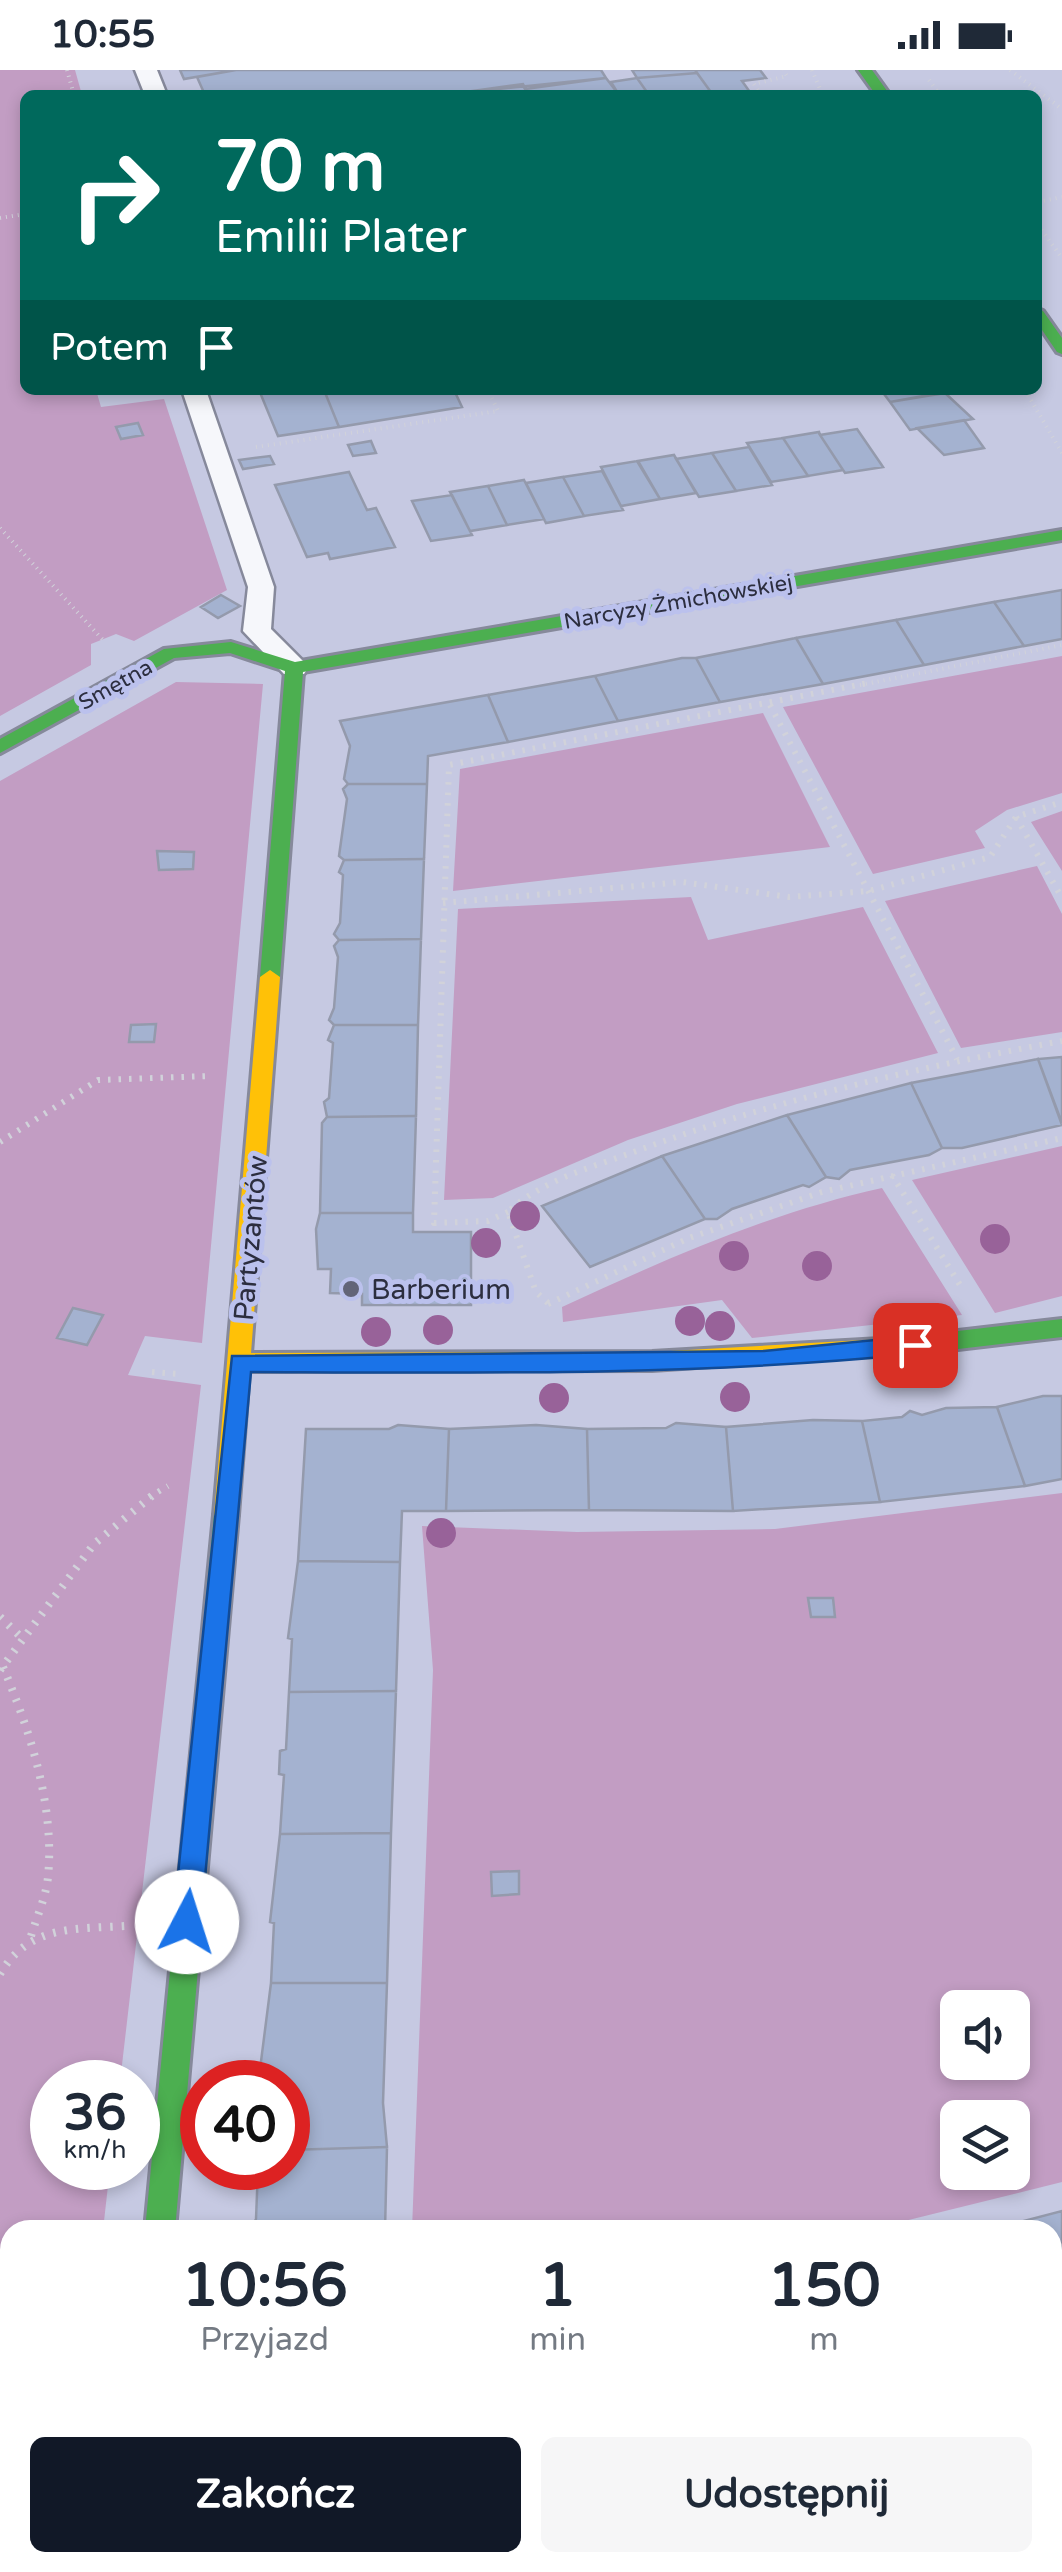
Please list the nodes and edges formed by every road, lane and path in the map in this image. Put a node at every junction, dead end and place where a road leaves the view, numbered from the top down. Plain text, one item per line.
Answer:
1 (784, 70) edge
2 (1010, 70) edge
3 (758, 90) edge
4 (1036, 90) edge
5 (1042, 95) edge
6 (1046, 98) junction
7 (1042, 100) edge
8 (1062, 109) edge
9 (1042, 230) edge
10 (1062, 258) edge
11 (1042, 320) edge
12 (1062, 349) edge
13 (196, 395) edge
14 (490, 395) edge
15 (1028, 395) edge
16 (1062, 452) edge
17 (216, 453) junction
18 (0, 528) edge
19 (1062, 535) edge
20 (1062, 645) edge
21 (294, 668) junction
22 (136, 672) junction
23 (770, 706) junction
24 (0, 746) edge
25 (1062, 802) edge
26 (1016, 817) junction
27 (868, 891) junction
28 (1062, 898) edge
29 (443, 903) junction
30 (1062, 1041) edge
31 (957, 1059) junction
32 (215, 1076) dead end
33 (1062, 1138) edge
34 (0, 1142) edge
35 (892, 1175) junction
36 (508, 1212) junction
37 (548, 1303) junction
38 (1062, 1328) edge
39 (993, 1338) junction
40 (240, 1362) junction
41 (556, 1365) junction
42 (230, 1468) junction
43 (0, 1616) edge
44 (25, 1640) junction
45 (2, 1669) edge
46 (187, 1922) junction
47 (30, 1936) junction
48 (12, 1949) junction
49 (0, 1952) edge
50 (0, 1974) edge
51 (161, 2220) edge

1 - 3 path
2 - 4 path
5 - 6 path
6 - 7 path
6 - 8 path
9 - 10 path
11 - 12 street
13 - 17 lane
14 - 17 path
15 - 16 path
17 - 21 lane
18 - 22 path
19 - 21 street, Narcyzy Żmichowskiej
20 - 23 path
21 - 22 street, Smętna
21 - 40 street, Partyzantów
22 - 24 street, Smętna
23 - 27 path
23 - 29 path
25 - 26 path
26 - 27 path
26 - 28 path
27 - 29 path
27 - 31 path
29 - 36 path
30 - 31 path
31 - 36 path
32 - 34 path
33 - 35 path
35 - 37 path
35 - 39 path
36 - 37 path
37 - 41 path
38 - 39 street
39 - 41 street
40 - 41 street
40 - 42 street, Partyzantów
42 - 44 path
42 - 46 street, Partyzantów
43 - 44 path
44 - 45 path
45 - 47 path
46 - 47 path
46 - 51 street, Partyzantów
47 - 48 path
48 - 49 path
48 - 50 path

